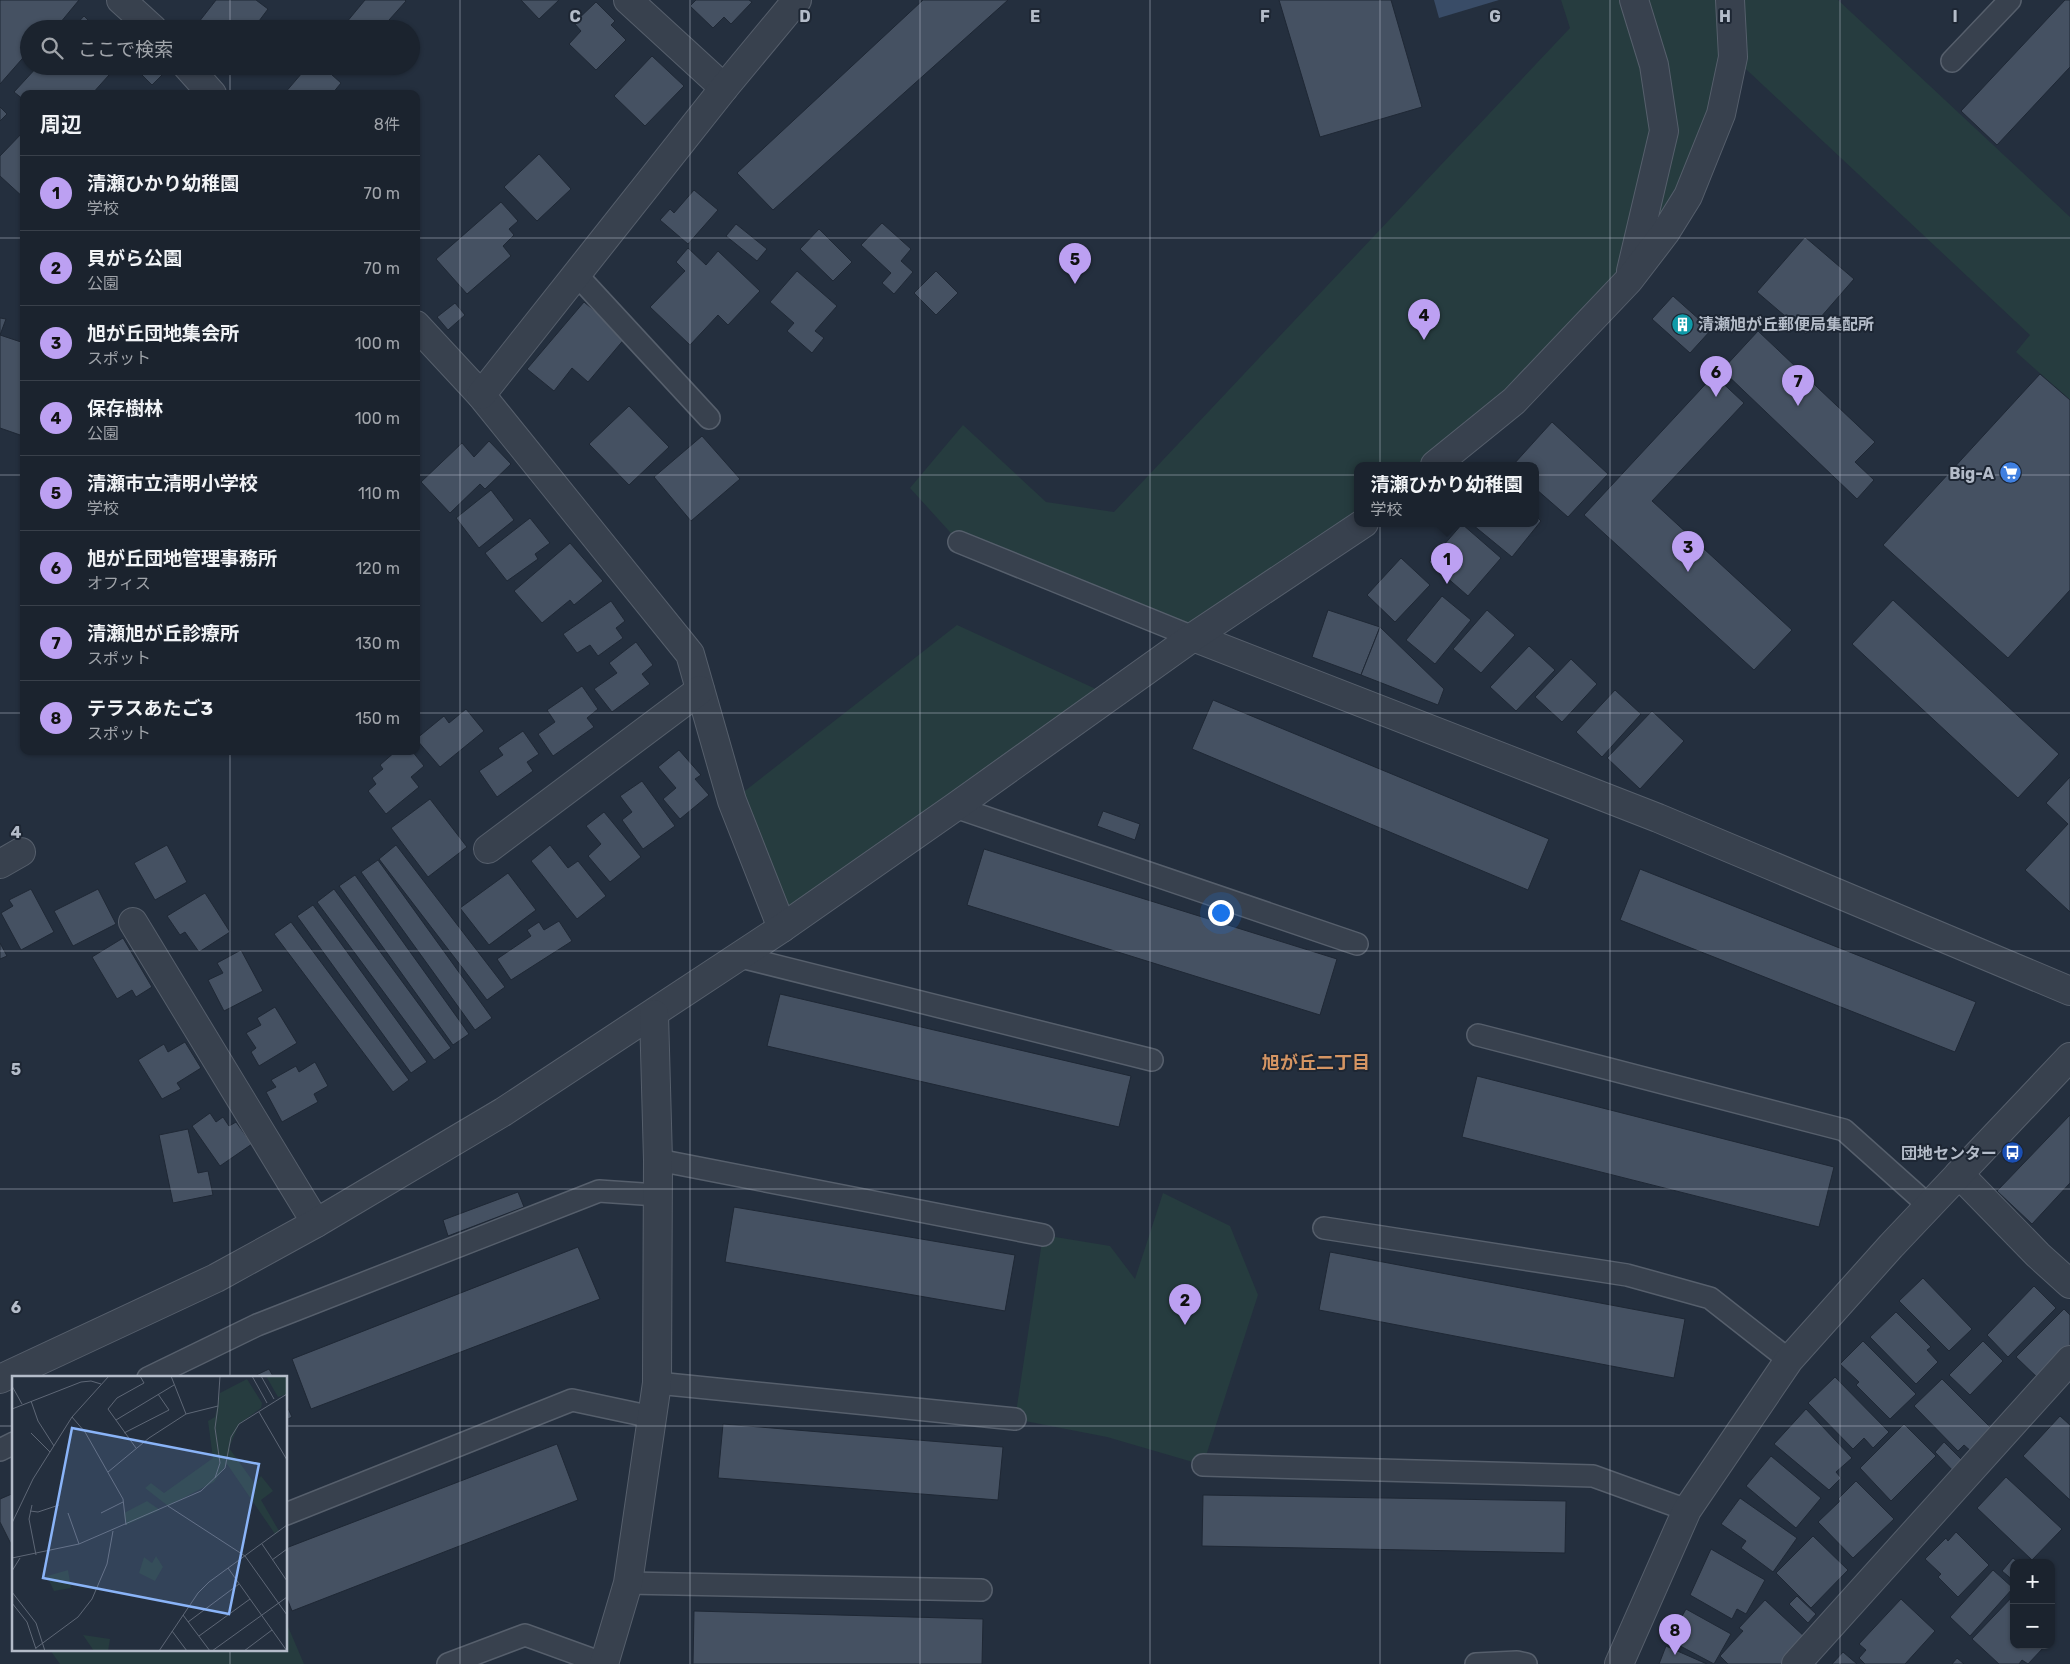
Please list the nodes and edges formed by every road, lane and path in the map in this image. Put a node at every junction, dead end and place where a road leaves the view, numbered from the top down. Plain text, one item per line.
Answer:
1 (121, 0) edge
2 (628, 0) edge
3 (797, 0) edge
4 (1634, 0) edge
5 (1730, 0) edge
6 (2010, 0) edge
7 (143, 20) edge
8 (1952, 61) dead end
9 (195, 75) edge
10 (724, 88) junction
11 (208, 90) edge
12 (576, 274) junction
13 (1629, 280) junction
14 (420, 329) edge
15 (481, 395) junction
16 (709, 418) dead end
17 (1439, 462) edge
18 (1358, 527) edge
19 (959, 542) dead end
20 (1193, 637) junction
21 (700, 690) junction
22 (955, 807) junction
23 (488, 849) dead end
24 (133, 922) dead end
25 (782, 928) junction
26 (1357, 944) dead end
27 (737, 956) junction
28 (2070, 991) edge
29 (654, 1014) junction
30 (1478, 1035) dead end
31 (2070, 1056) edge
32 (1152, 1060) dead end
33 (658, 1160) junction
34 (1959, 1174) junction
35 (657, 1195) junction
36 (1929, 1206) junction
37 (316, 1223) junction
38 (1324, 1228) dead end
39 (1043, 1235) dead end
40 (2070, 1284) edge
41 (1789, 1360) junction
42 (2070, 1360) edge
43 (152, 1376) edge
44 (0, 1379) edge
45 (657, 1382) junction
46 (652, 1417) junction
47 (1015, 1419) dead end
48 (12, 1444) edge
49 (0, 1450) edge
50 (1202, 1465) dead end
51 (1687, 1510) junction
52 (288, 1513) edge
53 (628, 1582) junction
54 (981, 1590) dead end
55 (448, 1664) edge
56 (604, 1664) edge
57 (1476, 1664) edge
58 (1526, 1664) edge
59 (1619, 1664) edge
60 (1796, 1664) edge

1 - 7 street
2 - 10 street
3 - 10 street
4 - 13 street
5 - 13 street
6 - 8 lane
9 - 11 street
10 - 12 street
12 - 15 street
12 - 16 lane
13 - 17 street
14 - 15 street
15 - 21 street
18 - 20 street
19 - 20 lane
20 - 22 street
20 - 28 street
21 - 23 street
21 - 25 street
22 - 25 street
22 - 26 lane
24 - 37 street
25 - 27 street
27 - 29 street
27 - 32 lane
29 - 33 street
29 - 37 street
30 - 36 lane
31 - 34 street
33 - 35 street
33 - 39 lane
34 - 36 street
34 - 40 street
35 - 43 lane
35 - 45 street
36 - 41 street
37 - 44 street
38 - 41 lane
41 - 51 street
42 - 60 street
45 - 46 street
45 - 47 lane
46 - 52 lane
46 - 53 street
48 - 49 lane
50 - 51 lane
51 - 59 street
53 - 54 lane
53 - 56 street
55 - 56 lane
57 - 58 lane

